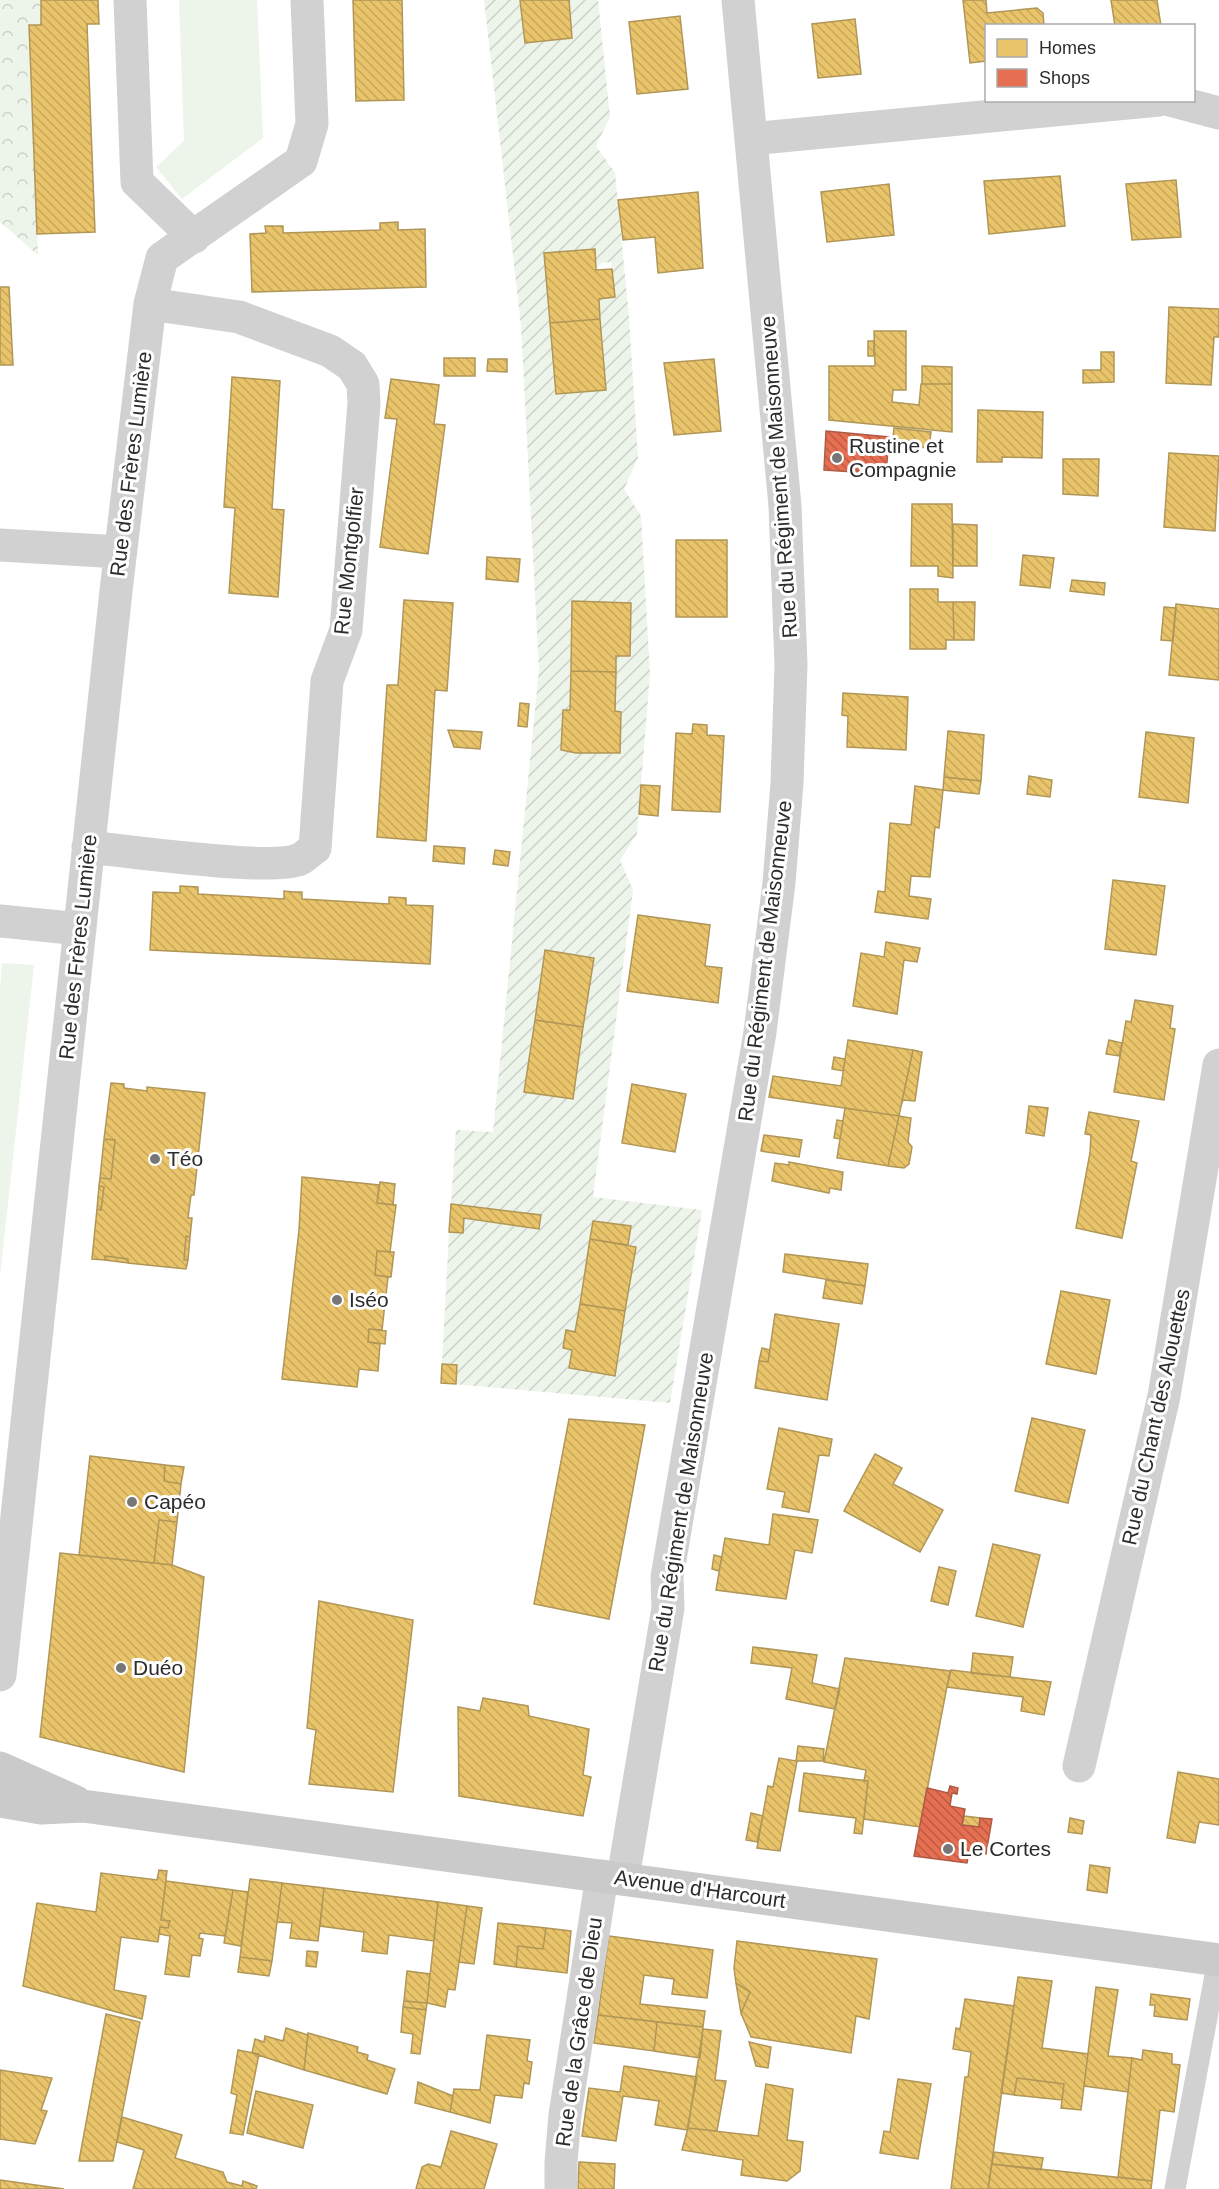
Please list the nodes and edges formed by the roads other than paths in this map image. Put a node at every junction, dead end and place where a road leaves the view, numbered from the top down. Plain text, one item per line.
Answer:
1 (130, 0) edge
2 (307, 0) edge
3 (738, 0) edge
4 (1138, 102) edge
5 (1178, 102) edge
6 (1219, 113) edge
7 (751, 139) junction
8 (194, 237) junction
9 (150, 304) junction
10 (0, 545) edge
11 (120, 552) junction
12 (88, 848) junction
13 (0, 921) edge
14 (80, 929) junction
15 (1219, 1065) edge
16 (0, 1675) edge
17 (1079, 1767) dead end
18 (0, 1768) edge
19 (0, 1802) edge
20 (83, 1806) junction
21 (612, 1877) junction
22 (1218, 1960) edge
23 (561, 2189) edge
24 (1175, 2189) edge

1 - 8 street
2 - 8 street, Rue des Frères Lumière
3 - 7 street, Rue du Régiment de Maisonneuve
4 - 7 street
5 - 6 street
7 - 21 street, Rue du Régiment de Maisonneuve
8 - 9 street, Rue des Frères Lumière
9 - 11 street, Rue des Frères Lumière
9 - 12 street, Rue Montgolfier
10 - 11 street
11 - 12 street, Rue des Frères Lumière
12 - 14 street, Rue des Frères Lumière
13 - 14 street
14 - 16 street, Rue des Frères Lumière
15 - 17 street, Rue du Chant des Alouettes
18 - 20 main road
19 - 20 main road
20 - 21 main road, Avenue d'Harcourt
21 - 22 main road, Avenue d'Harcourt
21 - 23 street, Rue de la Grâce de Dieu
22 - 24 lane

